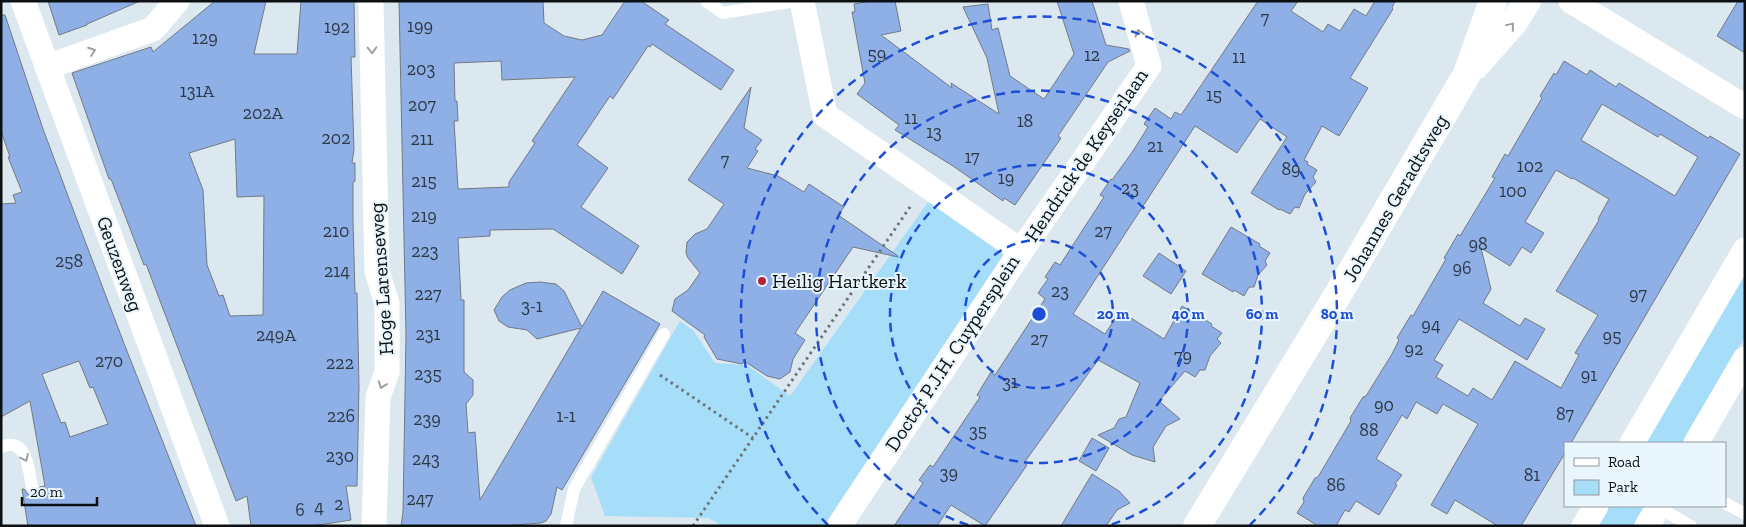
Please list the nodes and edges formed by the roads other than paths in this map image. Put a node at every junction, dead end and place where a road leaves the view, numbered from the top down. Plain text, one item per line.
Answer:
1 (23, 1) edge
2 (177, 1) edge
3 (371, 1) edge
4 (706, 1) edge
5 (795, 1) edge
6 (802, 1) edge
7 (1131, 1) edge
8 (1493, 1) edge
9 (1527, 1) edge
10 (1571, 1) edge
11 (47, 67) junction
12 (1467, 74) junction
13 (1745, 107) edge
14 (1745, 250) edge
15 (1021, 251) junction
16 (664, 334) dead end
17 (1745, 359) edge
18 (1633, 442) edge
19 (1697, 442) edge
20 (1, 447) edge
21 (32, 488) dead end
22 (1726, 504) edge
23 (1595, 507) edge
24 (1655, 513) edge
25 (1745, 514) edge
26 (217, 526) edge
27 (374, 526) edge
28 (566, 526) edge
29 (839, 526) edge
30 (1197, 526) edge
31 (1584, 526) edge
32 (1691, 526) edge

1 - 11 street, Geuzenweg
11 -> 2 street
3 -> 27 street, Hoge Larenseweg
4 - 5 lane
6 - 15 street, Doctor P.J.H. Cuypersplein
15 -> 7 street, Hendrick de Keyserlaan
8 - 12 main road, Johannes Geradtsweg
12 -> 9 main road, Johannes Geradtsweg
10 - 13 street
11 - 26 street, Geuzenweg
12 - 30 main road, Johannes Geradtsweg
14 - 18 street
15 - 29 street, Doctor P.J.H. Cuypersplein
16 - 28 lane
17 - 19 street
20 -> 21 lane
22 - 25 lane
23 - 31 street
24 - 32 lane

